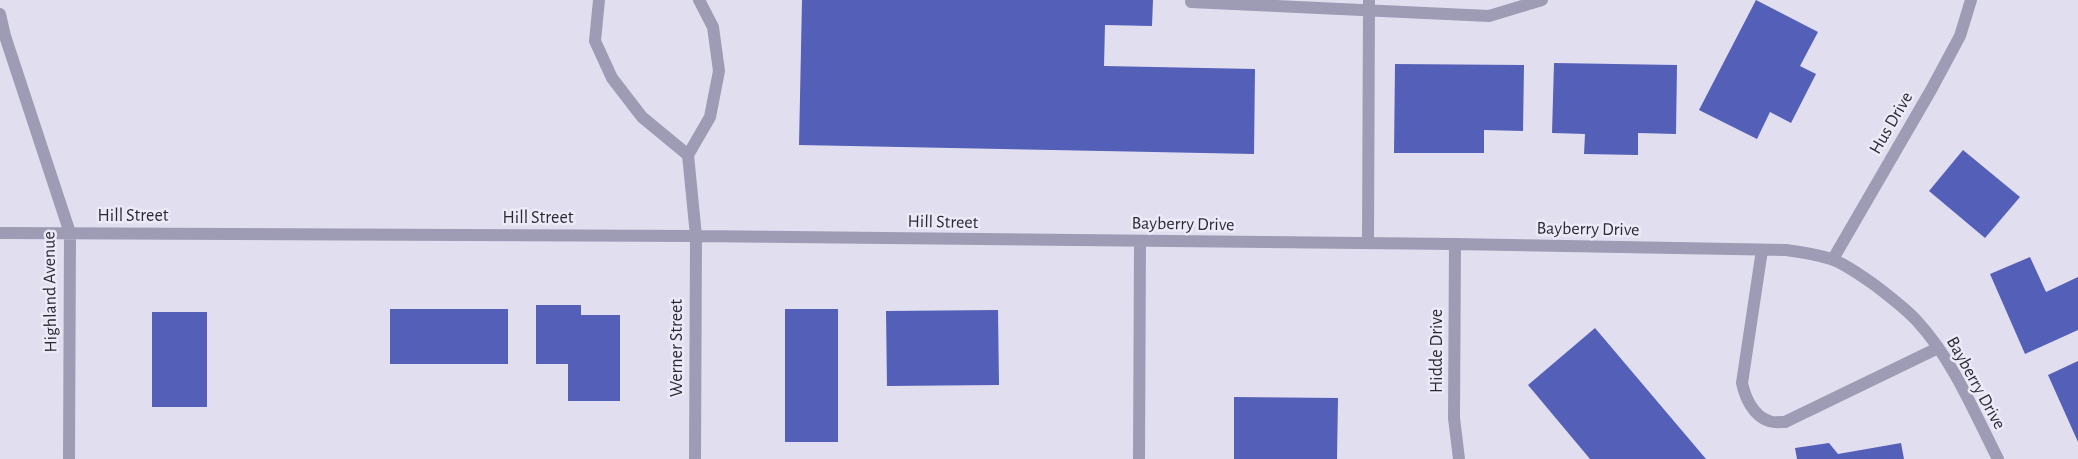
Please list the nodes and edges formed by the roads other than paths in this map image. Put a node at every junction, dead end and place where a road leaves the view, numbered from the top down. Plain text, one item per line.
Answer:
1 (599, 0) edge
2 (699, 0) edge
3 (1542, 0) edge
4 (1971, 0) edge
5 (1191, 2) dead end
6 (1369, 6) edge
7 (0, 14) edge
8 (688, 155) junction
9 (0, 233) edge
10 (70, 233) junction
11 (696, 236) junction
12 (1076, 240) joint
13 (1140, 241) junction
14 (1368, 243) junction
15 (1455, 244) junction
16 (1762, 250) junction
17 (1833, 259) junction
18 (1938, 348) junction
19 (69, 459) edge
20 (694, 459) edge
21 (1139, 459) edge
22 (1459, 459) edge
23 (1998, 459) edge

1 - 8 street
2 - 8 street
3 - 6 street
4 - 17 street, Hus Drive
5 - 6 street
6 - 14 street
7 - 10 street, Highland Avenue
8 - 11 street, Werner Street
9 - 10 street, Hill Street
10 - 11 street, Hill Street
10 - 19 street, Highland Avenue
11 - 12 street, Hill Street
11 - 20 street, Werner Street
12 - 13 street, Bayberry Drive
13 - 14 street, Bayberry Drive
13 - 21 street
14 - 15 street, Bayberry Drive
15 - 16 street, Bayberry Drive
15 - 22 street, Hidde Drive
16 - 17 street, Bayberry Drive
16 - 18 street
17 - 18 street, Bayberry Drive
18 - 23 street, Bayberry Drive

